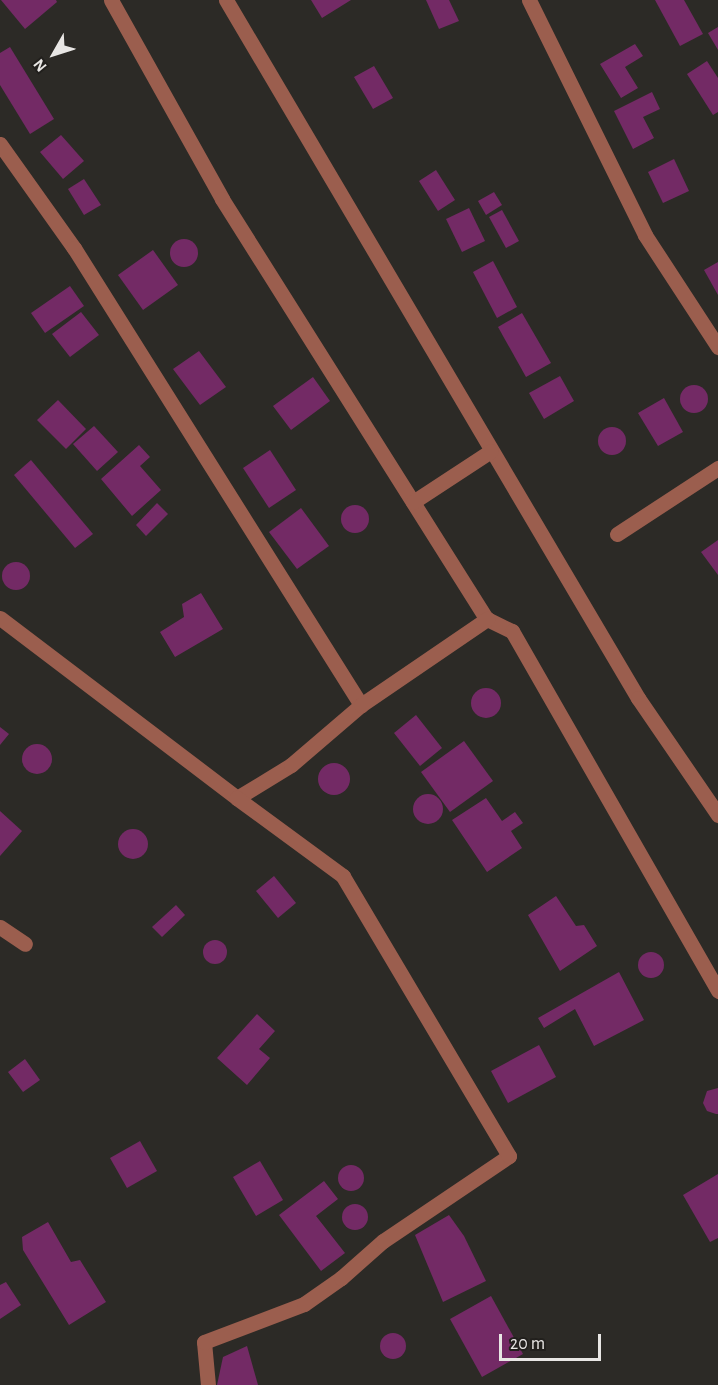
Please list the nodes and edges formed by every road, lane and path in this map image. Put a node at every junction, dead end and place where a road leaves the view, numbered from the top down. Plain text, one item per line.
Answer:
1 (111, 0) edge
2 (225, 0) edge
3 (529, 0) edge
4 (0, 144) edge
5 (718, 347) edge
6 (491, 450) junction
7 (718, 468) edge
8 (413, 502) junction
9 (617, 534) dead end
10 (0, 618) edge
11 (487, 619) junction
12 (361, 705) junction
13 (237, 798) junction
14 (718, 815) edge
15 (0, 927) edge
16 (25, 944) dead end
17 (718, 991) edge
18 (208, 1385) edge

1 - 8 street
2 - 6 street
3 - 5 street
4 - 12 street
6 - 8 street
6 - 14 street
7 - 9 street
8 - 11 street
10 - 13 street
11 - 12 street
11 - 17 street
12 - 13 street
13 - 18 street
15 - 16 street

